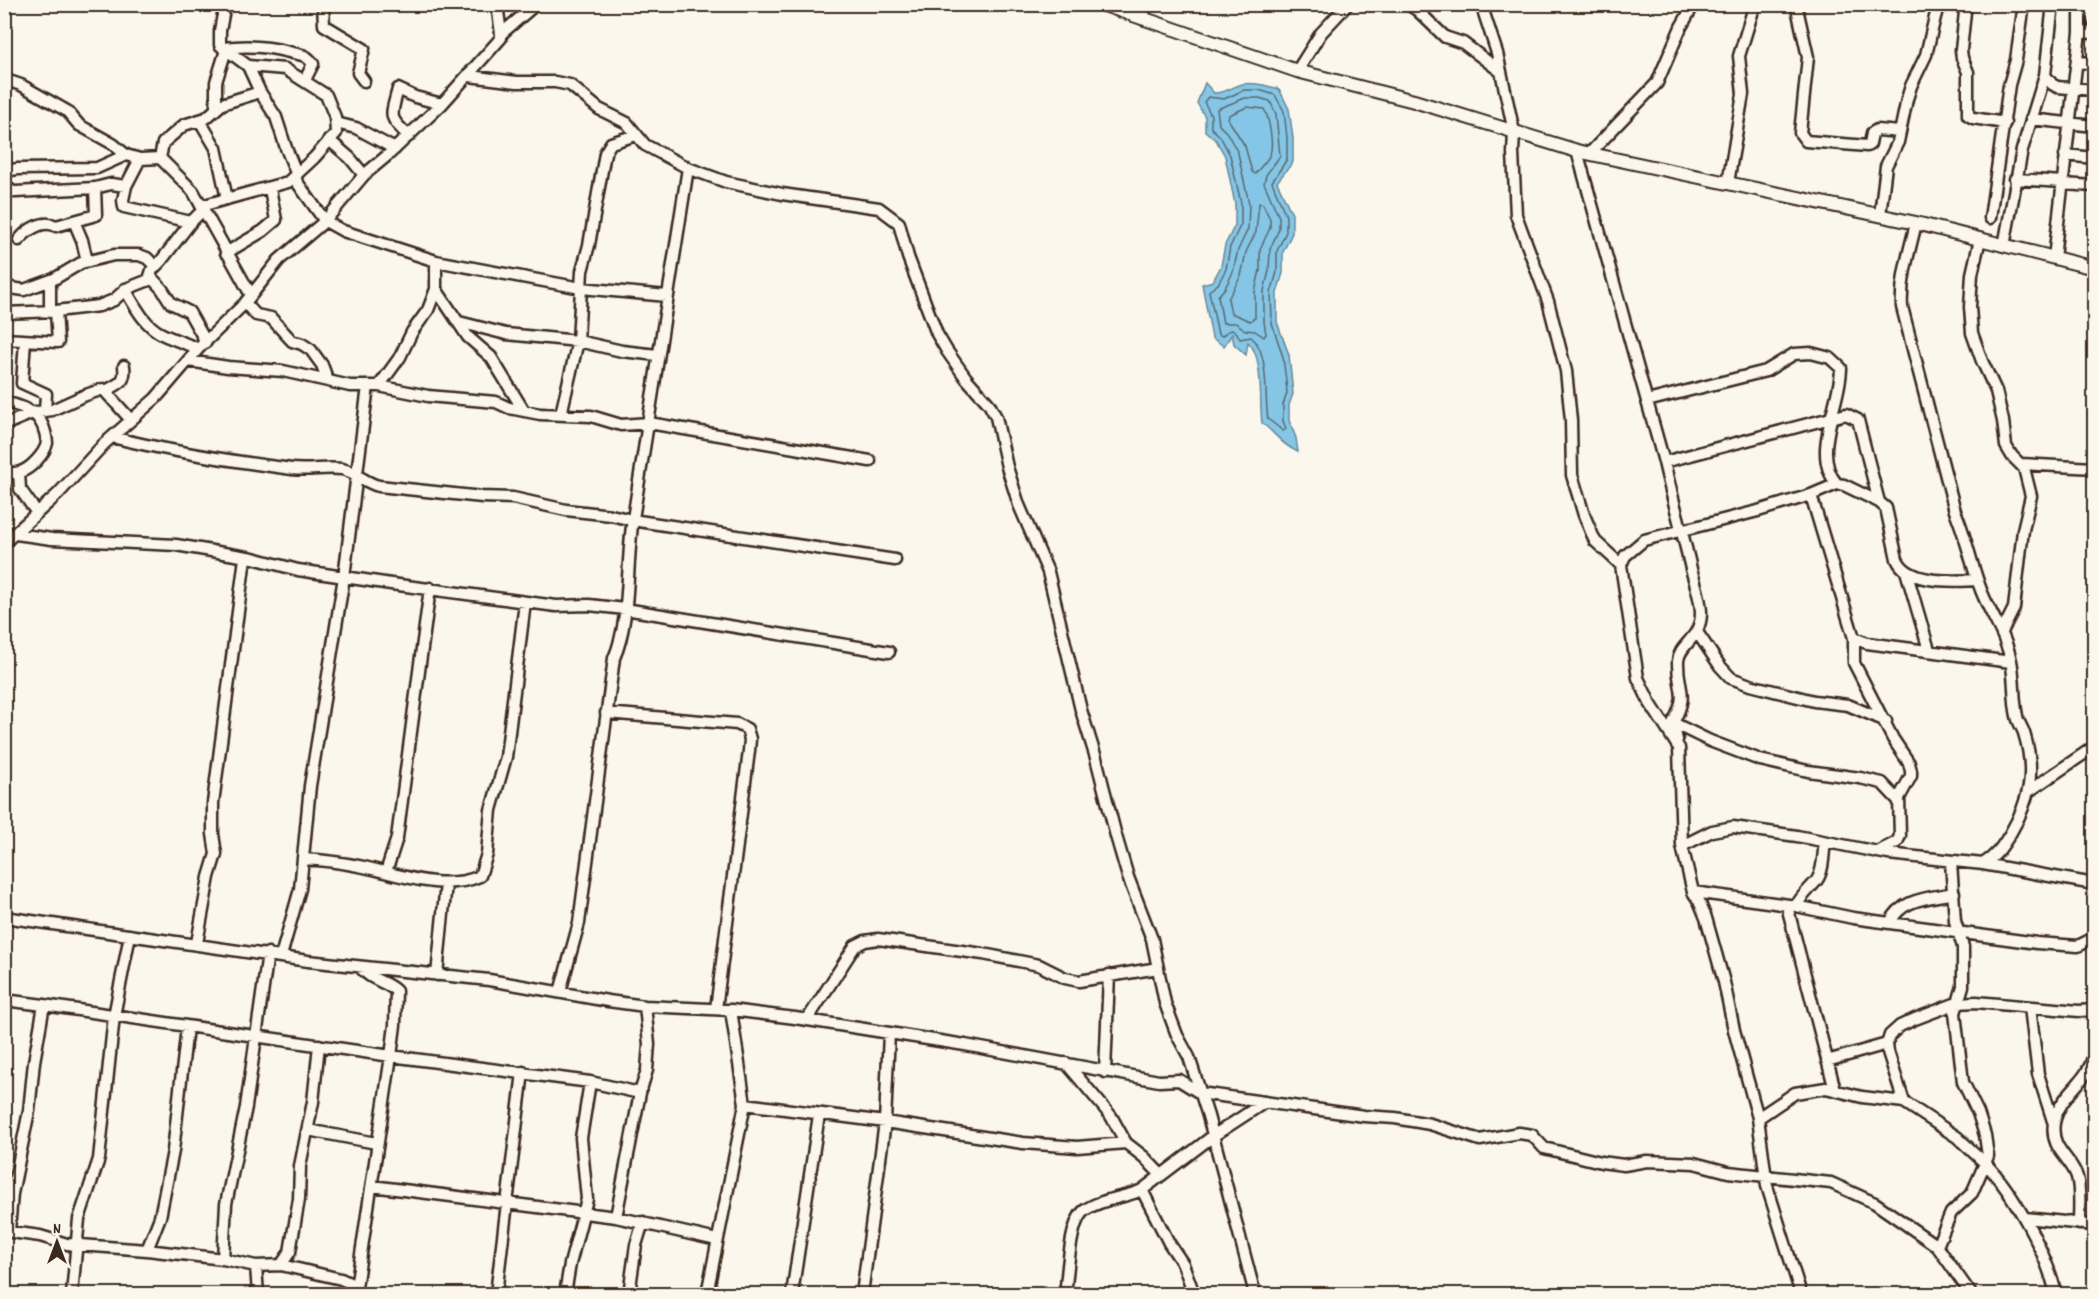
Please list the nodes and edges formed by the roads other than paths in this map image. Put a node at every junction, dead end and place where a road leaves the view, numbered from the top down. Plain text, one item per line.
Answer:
1 (225, 4) edge
2 (323, 4) edge
3 (497, 4) edge
4 (536, 4) edge
5 (1101, 4) edge
6 (1348, 4) edge
7 (1408, 4) edge
8 (1481, 4) edge
9 (1694, 4) edge
10 (1755, 4) edge
11 (1796, 4) edge
12 (1945, 4) edge
13 (1959, 4) edge
14 (2053, 4) edge
15 (2080, 4) edge
16 (2087, 4) edge
17 (1146, 5) edge
18 (2022, 5) edge
19 (1143, 19) junction
20 (2094, 23) edge
21 (2080, 32) junction
22 (2094, 33) edge
23 (501, 34) junction
24 (225, 49) junction
25 (2077, 62) junction
26 (2094, 63) edge
27 (248, 66) junction
28 (1500, 70) junction
29 (1298, 71) junction
30 (2045, 75) junction
31 (469, 76) junction
32 (5, 77) edge
33 (305, 80) junction
34 (364, 81) dead end
35 (2073, 88) junction
36 (2094, 90) edge
37 (261, 92) junction
38 (442, 104) junction
39 (216, 108) junction
40 (2031, 119) junction
41 (4, 121) edge
42 (200, 121) junction
43 (2069, 122) junction
44 (336, 123) junction
45 (2005, 123) junction
46 (2094, 126) edge
47 (1514, 132) junction
48 (1900, 132) junction
49 (636, 135) junction
50 (409, 136) junction
51 (329, 140) junction
52 (395, 149) junction
53 (1584, 152) junction
54 (126, 155) junction
55 (2065, 155) junction
56 (160, 158) junction
57 (2094, 158) edge
58 (140, 159) junction
59 (688, 168) junction
60 (4, 171) edge
61 (364, 175) junction
62 (295, 176) junction
63 (2015, 179) junction
64 (4, 183) edge
65 (1728, 183) junction
66 (2063, 183) junction
67 (126, 186) junction
68 (2094, 186) edge
69 (95, 188) junction
70 (270, 189) junction
71 (227, 199) junction
72 (202, 208) junction
73 (1880, 215) junction
74 (1990, 218) dead end
75 (74, 221) junction
76 (325, 221) junction
77 (191, 222) junction
78 (1916, 223) junction
79 (1980, 239) junction
80 (18, 240) dead end
81 (2004, 246) junction
82 (226, 253) junction
83 (2054, 258) junction
84 (87, 261) junction
85 (436, 261) junction
86 (2094, 268) edge
87 (153, 271) junction
88 (50, 280) junction
89 (4, 287) edge
90 (581, 288) junction
91 (125, 289) junction
92 (436, 289) junction
93 (667, 296) junction
94 (248, 299) junction
95 (53, 311) junction
96 (4, 313) edge
97 (459, 322) junction
98 (4, 339) edge
99 (25, 341) junction
100 (578, 341) junction
101 (202, 345) junction
102 (657, 356) junction
103 (188, 361) junction
104 (124, 366) dead end
105 (328, 381) junction
106 (374, 386) junction
107 (106, 392) junction
108 (1647, 401) junction
109 (4, 402) edge
110 (40, 411) junction
111 (524, 411) junction
112 (561, 414) junction
113 (1830, 418) junction
114 (131, 420) junction
115 (649, 423) junction
116 (4, 425) edge
117 (112, 437) junction
118 (870, 461) dead end
119 (1664, 462) junction
120 (2021, 464) junction
121 (2094, 468) edge
122 (4, 472) edge
123 (19, 473) junction
124 (356, 475) junction
125 (1837, 484) junction
126 (1811, 495) junction
127 (1879, 502) junction
128 (37, 513) junction
129 (632, 520) junction
130 (1682, 530) junction
131 (16, 534) junction
132 (4, 543) edge
133 (245, 558) junction
134 (896, 561) dead end
135 (1621, 566) junction
136 (1906, 571) junction
137 (344, 577) junction
138 (1977, 579) junction
139 (430, 588) junction
140 (525, 602) junction
141 (625, 609) junction
142 (1697, 632) junction
143 (2002, 632) junction
144 (1854, 638) junction
145 (1929, 650) junction
146 (890, 652) dead end
147 (2011, 662) junction
148 (606, 713) junction
149 (1886, 721) junction
150 (1673, 723) junction
151 (2094, 747) edge
152 (1679, 748) junction
153 (2030, 791) junction
154 (1899, 801) junction
155 (1825, 842) junction
156 (1682, 846) junction
157 (1877, 852) junction
158 (303, 859) junction
159 (1952, 862) junction
160 (1983, 864) junction
161 (386, 872) junction
162 (446, 884) junction
163 (2094, 884) edge
164 (1693, 892) junction
165 (1954, 893) junction
166 (1791, 906) junction
167 (4, 917) edge
168 (1890, 923) junction
169 (1959, 932) junction
170 (130, 935) junction
171 (2094, 938) edge
172 (197, 943) junction
173 (268, 953) junction
174 (281, 956) junction
175 (360, 967) junction
176 (1158, 968) junction
177 (437, 975) junction
178 (1110, 975) junction
179 (560, 992) junction
180 (4, 1000) edge
181 (1957, 1003) junction
182 (44, 1005) junction
183 (645, 1006) junction
184 (2030, 1007) junction
185 (716, 1009) junction
186 (731, 1010) junction
187 (2094, 1010) edge
188 (114, 1016) junction
189 (807, 1020) junction
190 (187, 1027) junction
191 (889, 1033) junction
192 (255, 1035) junction
193 (1887, 1044) junction
194 (319, 1045) junction
195 (2094, 1051) edge
196 (391, 1056) junction
197 (1827, 1061) junction
198 (1066, 1062) junction
199 (523, 1072) junction
200 (1105, 1072) junction
201 (2090, 1076) edge
202 (590, 1082) junction
203 (1834, 1090) junction
204 (640, 1093) junction
205 (1200, 1093) junction
206 (1265, 1102) junction
207 (1904, 1102) junction
208 (745, 1104) junction
209 (819, 1114) junction
210 (1758, 1118) junction
211 (885, 1122) junction
212 (2054, 1126) junction
213 (308, 1130) junction
214 (1213, 1136) junction
215 (376, 1143) junction
216 (1126, 1143) junction
217 (1985, 1163) junction
218 (1161, 1175) junction
219 (1764, 1175) junction
220 (372, 1186) junction
221 (1142, 1190) junction
222 (507, 1203) junction
223 (582, 1214) junction
224 (616, 1217) junction
225 (2025, 1218) junction
226 (643, 1222) junction
227 (2079, 1224) junction
228 (2094, 1225) edge
229 (7, 1231) edge
230 (717, 1240) junction
231 (76, 1243) junction
232 (1937, 1246) junction
233 (147, 1250) junction
234 (223, 1259) junction
235 (281, 1265) junction
236 (256, 1266) junction
237 (1953, 1269) junction
238 (356, 1290) edge
239 (707, 1291) edge
240 (72, 1294) edge
241 (258, 1294) edge
242 (496, 1294) edge
243 (565, 1294) edge
244 (629, 1294) edge
245 (721, 1294) edge
246 (792, 1294) edge
247 (862, 1294) edge
248 (1065, 1294) edge
249 (1194, 1294) edge
250 (1255, 1294) edge
251 (1801, 1294) edge
252 (1960, 1294) edge
253 (1971, 1294) edge
254 (2056, 1294) edge

1 - 24 street
2 - 34 street
3 - 23 street
4 - 23 street
5 - 19 street
6 - 29 street
7 - 28 street
8 - 28 street
9 - 53 street
10 - 65 street
11 - 48 street
12 - 48 street
13 - 45 street
14 - 30 street
15 - 21 street
16 - 20 street
17 - 19 street
18 - 45 street
19 - 29 street
21 - 22 street
21 - 25 street
23 - 31 street
24 - 27 street
24 - 33 street
24 - 39 street
25 - 26 street
25 - 35 street
27 - 33 street
27 - 37 street
28 - 47 street
29 - 47 street
30 - 35 street
30 - 40 street
31 - 38 street
31 - 49 street
32 - 41 street
32 - 54 street
33 - 44 street
35 - 36 street
35 - 43 street
37 - 39 street
37 - 62 street
38 - 50 street
38 - 50 street
39 - 42 street
40 - 43 street
40 - 63 street
42 - 56 street
42 - 71 street
43 - 46 street
43 - 55 street
44 - 51 street
44 - 52 street
45 - 74 street
47 - 53 street
47 - 135 street
48 - 73 street
49 - 59 street
49 - 90 street
50 - 52 street
51 - 61 street
51 - 62 street
52 - 61 street
53 - 65 street
53 - 108 street
54 - 58 street
54 - 60 street
55 - 57 street
55 - 66 street
56 - 58 street
56 - 72 street
58 - 67 street
59 - 93 street
59 - 176 street
61 - 76 street
62 - 70 street
62 - 76 street
63 - 66 street
63 - 81 street
64 - 69 street
65 - 73 street
66 - 68 street
66 - 83 street
67 - 69 street
67 - 77 street
69 - 75 street
70 - 71 street
70 - 82 street
71 - 72 street
72 - 77 street
72 - 82 street
73 - 78 street
75 - 80 street
75 - 84 street
76 - 85 street
76 - 94 street
77 - 87 street
78 - 79 street
78 - 138 street
79 - 81 street
79 - 120 street
81 - 83 street
82 - 94 street
83 - 86 street
84 - 87 street
84 - 88 street
85 - 90 street
85 - 92 street
87 - 91 street
87 - 101 street
88 - 89 street
88 - 95 street
90 - 93 street
90 - 100 street
91 - 95 street
91 - 101 street
92 - 97 street
92 - 106 street
93 - 102 street
94 - 101 street
94 - 105 street
95 - 96 street
95 - 99 street
97 - 100 street
97 - 111 street
98 - 99 street
99 - 110 street
100 - 102 street
100 - 112 street
101 - 103 street
102 - 115 street
103 - 105 street
103 - 114 street
104 - 107 street
105 - 106 street
106 - 111 street
106 - 124 street
107 - 110 street
107 - 114 street
108 - 113 street
108 - 119 street
109 - 110 street
110 - 116 street
110 - 123 street
111 - 112 street
112 - 115 street
113 - 119 street
113 - 125 street
113 - 127 street
114 - 117 street
115 - 118 street
115 - 129 street
117 - 124 street
117 - 128 street
119 - 130 street
120 - 121 street
120 - 143 street
122 - 123 street
123 - 128 street
124 - 129 street
124 - 137 street
125 - 126 street
125 - 127 street
126 - 130 street
126 - 144 street
127 - 136 street
128 - 131 street
129 - 134 street
129 - 141 street
130 - 135 street
130 - 142 street
131 - 132 street
131 - 133 street
133 - 137 street
133 - 172 street
135 - 152 street
136 - 138 street
136 - 145 street
137 - 139 street
137 - 158 street
138 - 143 street
139 - 140 street
139 - 161 street
140 - 141 street
140 - 162 street
141 - 146 street
141 - 148 street
142 - 149 street
142 - 150 street
143 - 147 street
144 - 145 street
144 - 149 street
145 - 147 street
147 - 153 street
148 - 179 street
148 - 185 street
149 - 154 street
150 - 152 street
150 - 154 street
151 - 153 street
152 - 156 street
153 - 160 street
154 - 157 street
155 - 156 street
155 - 157 street
155 - 166 street
156 - 164 street
157 - 159 street
158 - 161 street
158 - 174 street
159 - 160 street
159 - 165 street
160 - 163 street
161 - 162 street
162 - 177 street
164 - 166 street
164 - 210 street
165 - 168 street
165 - 169 street
166 - 168 street
166 - 197 street
167 - 170 street
168 - 169 street
169 - 171 street
169 - 181 street
170 - 172 street
170 - 188 street
172 - 173 street
173 - 174 street
173 - 192 street
174 - 175 street
175 - 177 street
175 - 196 street
176 - 178 street
176 - 205 street
177 - 179 street
178 - 189 street
178 - 200 street
179 - 183 street
180 - 182 street
181 - 184 street
181 - 193 street
181 - 217 street
182 - 188 street
182 - 229 street
183 - 185 street
183 - 204 street
184 - 187 street
184 - 212 street
185 - 186 street
186 - 189 street
186 - 208 street
188 - 190 street
188 - 231 street
189 - 191 street
190 - 192 street
190 - 233 street
191 - 198 street
191 - 211 street
192 - 194 street
192 - 234 street
193 - 197 street
193 - 207 street
194 - 196 street
194 - 213 street
195 - 201 street
196 - 199 street
196 - 215 street
197 - 203 street
198 - 200 street
198 - 216 street
199 - 202 street
199 - 222 street
200 - 205 street
201 - 212 street
202 - 204 street
202 - 223 street
203 - 207 street
203 - 210 street
204 - 224 street
205 - 206 street
205 - 214 street
206 - 214 street
206 - 219 street
207 - 217 street
208 - 209 street
208 - 230 street
209 - 211 street
209 - 246 street
210 - 219 street
211 - 216 street
211 - 247 street
212 - 227 street
213 - 215 street
213 - 235 street
214 - 218 street
214 - 250 street
215 - 220 street
216 - 218 street
217 - 225 street
217 - 232 street
218 - 221 street
219 - 232 street
219 - 251 street
220 - 222 street
220 - 238 street
221 - 248 street
221 - 249 street
222 - 223 street
222 - 242 street
223 - 224 street
223 - 243 street
224 - 226 street
225 - 227 street
225 - 254 street
226 - 230 street
226 - 244 street
227 - 228 street
229 - 231 street
230 - 239 street
231 - 233 street
231 - 240 street
232 - 237 street
233 - 234 street
234 - 236 street
235 - 236 street
235 - 238 street
236 - 241 street
237 - 252 street
237 - 253 street
239 - 245 street

